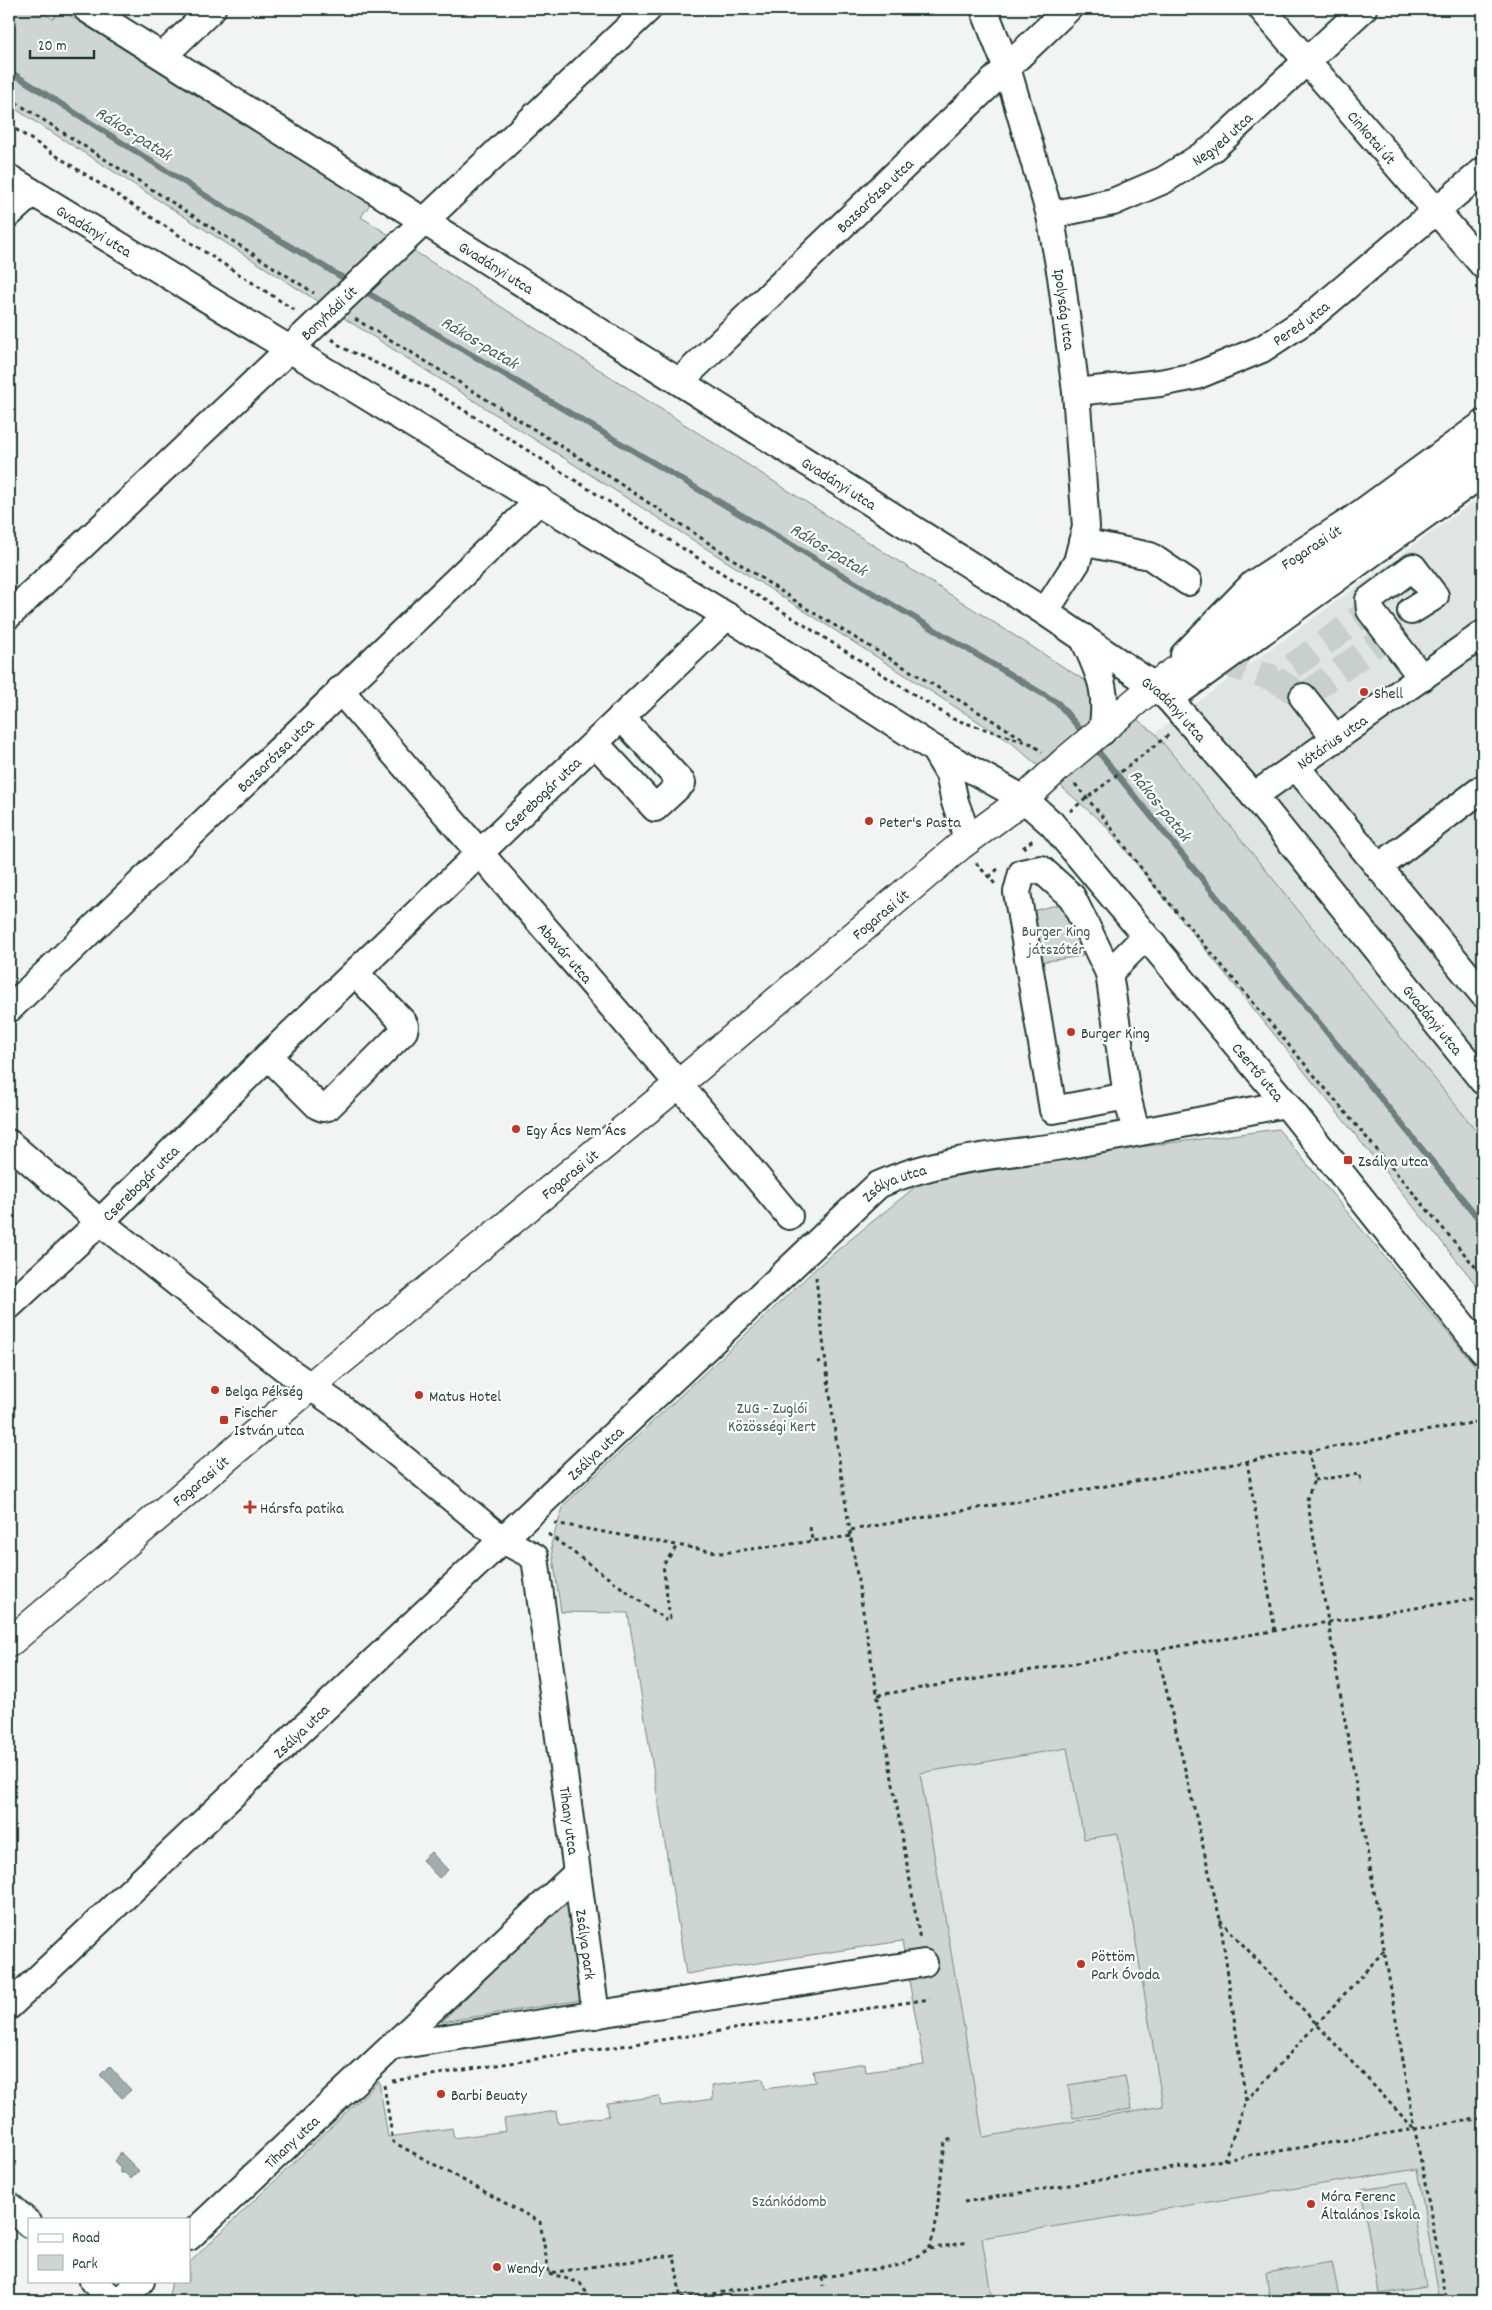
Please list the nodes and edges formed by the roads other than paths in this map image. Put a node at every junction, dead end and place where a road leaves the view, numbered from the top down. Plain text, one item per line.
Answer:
1 (87, 9) edge
2 (212, 9) edge
3 (648, 9) edge
4 (984, 9) edge
5 (1068, 9) edge
6 (1262, 9) edge
7 (1363, 9) edge
8 (163, 56) junction
9 (1307, 59) junction
10 (1006, 68) junction
11 (1483, 172) edge
12 (9, 178) edge
13 (32, 193) junction
14 (1436, 210) junction
15 (9, 214) edge
16 (1050, 216) junction
17 (426, 220) junction
18 (1483, 265) edge
19 (290, 348) junction
20 (680, 381) junction
21 (1076, 392) junction
22 (1483, 424) edge
23 (1483, 451) edge
24 (1483, 473) edge
25 (540, 500) junction
26 (1082, 542) junction
27 (1188, 582) dead end
28 (1045, 612) junction
29 (9, 616) edge
30 (727, 616) junction
31 (1397, 621) junction
32 (1483, 634) edge
33 (1083, 637) junction
34 (1422, 678) junction
35 (340, 690) junction
36 (1161, 693) junction
37 (1303, 697) dead end
38 (621, 718) junction
39 (1102, 732) junction
40 (1336, 739) junction
41 (594, 743) junction
42 (934, 749) junction
43 (1297, 768) junction
44 (1483, 788) edge
45 (1254, 796) junction
46 (1024, 799) junction
47 (965, 842) junction
48 (480, 854) junction
49 (1379, 867) junction
50 (1145, 936) junction
51 (1109, 973) junction
52 (356, 974) junction
53 (1483, 994) edge
54 (9, 1010) edge
55 (268, 1056) junction
56 (1483, 1081) edge
57 (680, 1083) junction
58 (1127, 1096) junction
59 (1286, 1104) junction
60 (1136, 1132) junction
61 (9, 1143) edge
62 (789, 1216) dead end
63 (100, 1222) junction
64 (9, 1306) edge
65 (1483, 1351) edge
66 (311, 1387) junction
67 (503, 1540) junction
68 (9, 1643) edge
69 (576, 1874) junction
70 (924, 1963) road end
71 (9, 2006) edge
72 (596, 2014) junction
73 (394, 2046) junction
74 (9, 2206) edge
75 (28, 2223) edge
76 (190, 2236) edge
77 (94, 2282) edge
78 (140, 2282) edge
79 (115, 2301) edge
80 (120, 2301) edge

1 - 8 street, Gvadányi utca
2 - 8 street
3 - 17 street, Bonyhádi út
4 - 10 street, Ipolyság utca
5 - 10 street, Bazsarózsa utca
6 - 9 street, Cinkotai út
7 - 9 street, Negyed utca
8 - 17 street, Gvadányi utca
9 - 14 street, Cinkotai út
9 - 16 street, Negyed utca
10 - 16 street, Ipolyság utca
10 - 20 street, Bazsarózsa utca
11 - 14 street, Pered utca
12 - 13 street, Gvadányi utca
13 - 15 street
13 - 19 street, Gvadányi utca
14 - 18 street, Cinkotai út
14 - 21 street, Pered utca
16 - 21 street, Ipolyság utca
17 - 19 street, Bonyhádi út
17 - 20 street, Gvadányi utca
19 - 25 street, Gvadányi utca
19 - 29 street, Bonyhádi út
20 - 28 street, Gvadányi utca
21 - 26 street, Ipolyság utca
22 - 36 street, Fogarasi út
23 - 36 main road, Fogarasi út
24 - 36 street
25 - 30 street, Gvadányi utca
25 - 35 street, Bazsarózsa utca
26 - 27 street
26 - 28 street, Ipolyság utca
28 - 33 street, Gvadányi utca
30 - 38 street, Cserebogár utca
30 - 42 street, Gvadányi utca
31 - 31 street
31 - 34 street
32 - 34 street, Nótárius utca
33 - 36 street, Gvadányi utca
33 - 39 street
34 - 40 street, Nótárius utca
35 - 48 street, Abavár utca
35 - 54 street, Bazsarózsa utca
36 - 39 main road, Fogarasi út
36 - 45 street, Gvadányi utca
37 - 40 street
38 - 41 street, Cserebogár utca
38 - 41 street
39 - 46 main road, Fogarasi út
40 - 43 street, Nótárius utca
41 - 48 street, Cserebogár utca
42 - 46 street, Gvadányi utca
42 - 47 street
43 - 45 street, Nótárius utca
43 - 49 street
44 - 49 street
45 - 56 street, Gvadányi utca
46 - 47 main road, Fogarasi út
46 - 50 street, Csertő utca
47 - 57 main road, Fogarasi út
48 - 52 street, Cserebogár utca
48 - 57 street, Abavár utca
49 - 53 street
50 - 51 street
50 - 59 street, Csertő utca
51 - 58 street
51 - 58 street
52 - 55 street, Cserebogár utca
52 - 55 street
55 - 63 street, Cserebogár utca
57 - 62 street, Abavár utca
57 - 66 main road, Fogarasi út
58 - 60 street
59 - 60 street, Zsálya utca
59 - 65 street, Csertő utca
60 - 67 street, Zsálya utca
61 - 63 street
63 - 64 street, Cserebogár utca
63 - 66 street
66 - 67 street
66 - 68 main road, Fogarasi út
67 - 69 street, Tihany utca
67 - 71 street, Zsálya utca
69 - 72 street, Zsálya park
69 - 73 street, Tihany utca
70 - 72 street
72 - 73 street
73 - 76 street, Tihany utca
74 - 75 street
77 - 79 street
78 - 80 street

